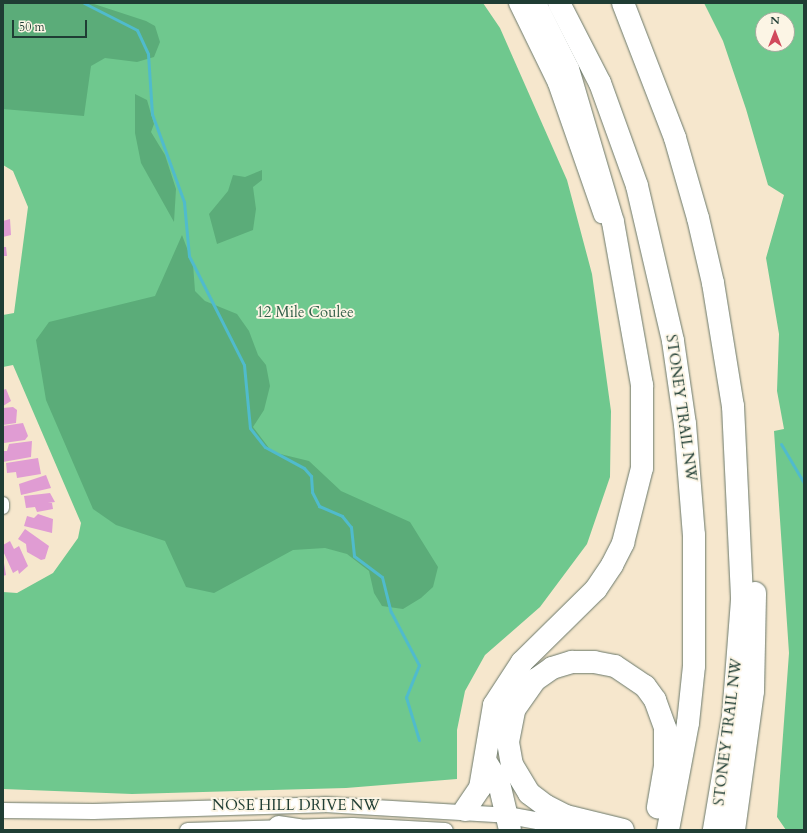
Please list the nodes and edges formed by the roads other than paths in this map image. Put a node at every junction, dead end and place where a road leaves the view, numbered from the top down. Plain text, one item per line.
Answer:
1 (516, 3) edge
2 (535, 3) edge
3 (559, 3) edge
4 (623, 3) edge
5 (620, 272) junction
6 (733, 406) junction
7 (3, 503) edge
8 (3, 508) edge
9 (486, 762) junction
10 (3, 810) edge
11 (465, 810) junction
12 (509, 823) edge
13 (288, 829) edge
14 (617, 829) edge
15 (187, 830) edge
16 (445, 830) edge
17 (587, 830) edge
18 (653, 830) edge
19 (668, 830) edge
20 (714, 830) edge
21 (734, 830) edge

1 - 5 street
2 - 5 highway
3 - 19 highway, STONEY TRAIL NW
4 - 6 highway, STONEY TRAIL NW
5 - 9 highway
6 - 20 highway, STONEY TRAIL NW
6 - 21 highway
7 - 8 street
9 - 11 highway
9 - 12 highway
10 - 11 street, NOSE HILL DRIVE NW
11 - 12 street, NOSE HILL DRIVE NW
12 - 17 main road, NOSE HILL DRIVE NW
13 - 15 street, NOSE HILL DRIVE NW
13 - 16 street, NOSE HILL DRIVE NW
14 - 18 highway

